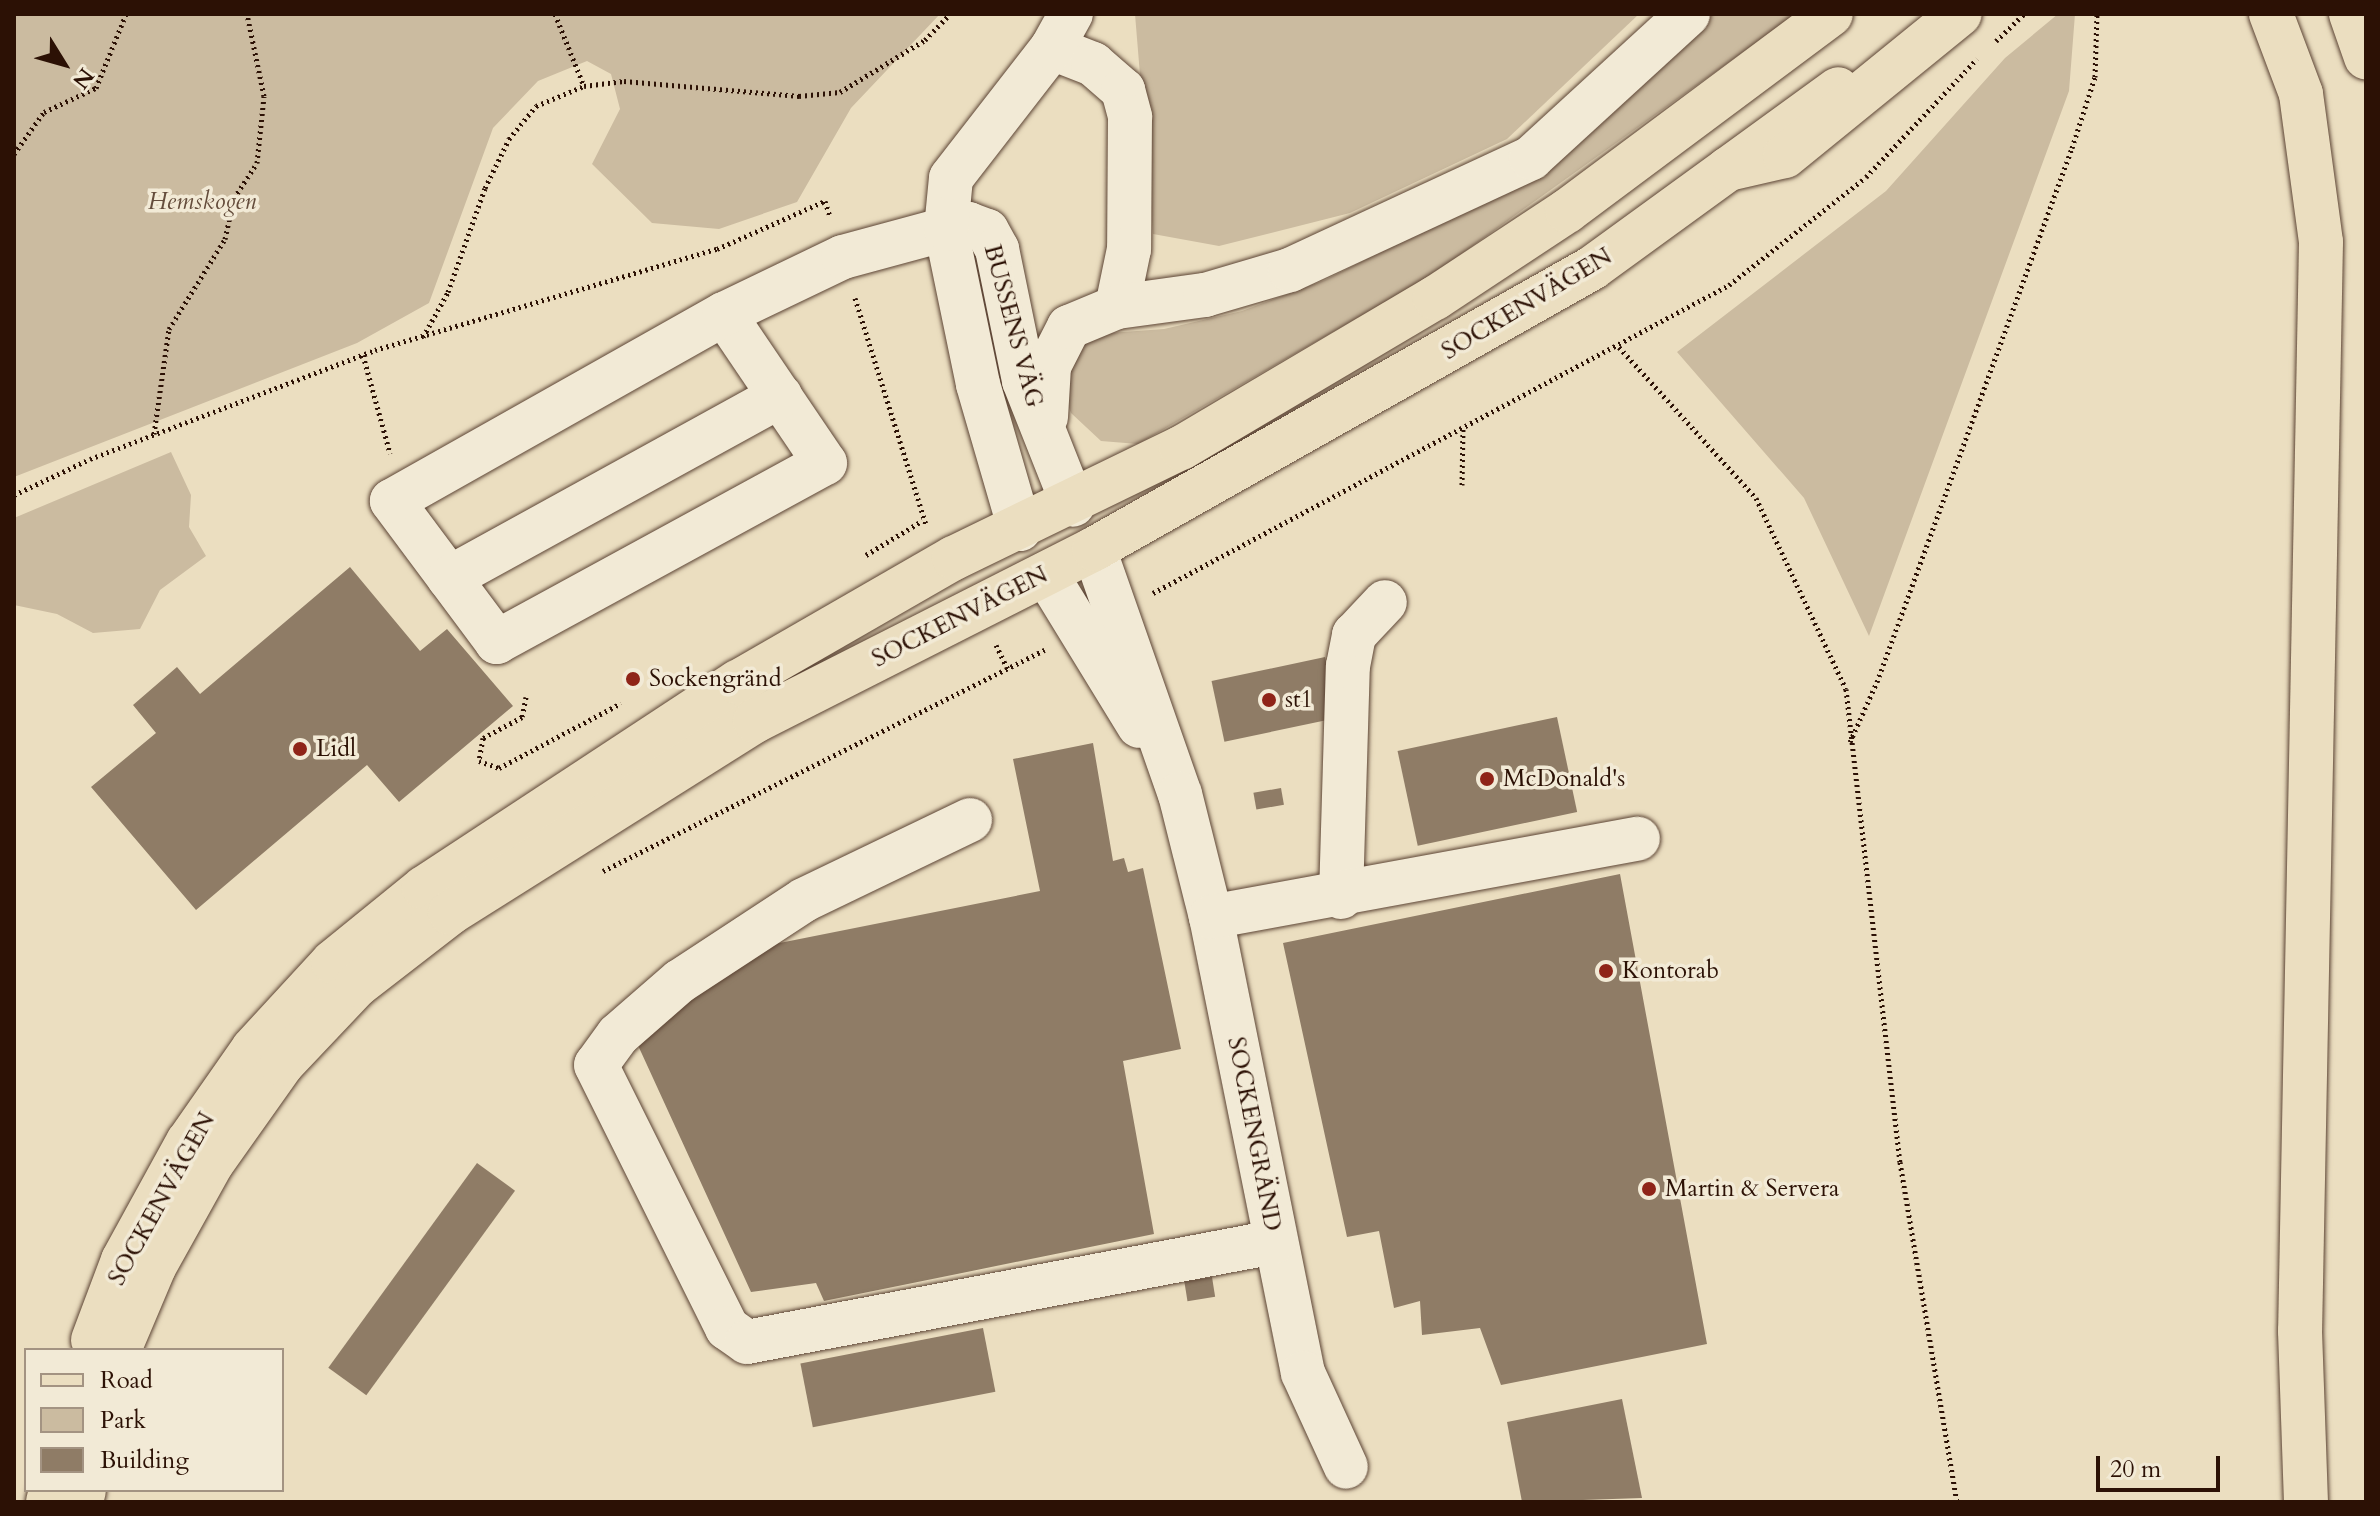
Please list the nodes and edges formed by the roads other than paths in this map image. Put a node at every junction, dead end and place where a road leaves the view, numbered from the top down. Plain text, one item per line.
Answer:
1 (1688, 14) edge
2 (1812, 14) edge
3 (1831, 14) edge
4 (1932, 14) edge
5 (1960, 14) edge
6 (2271, 14) edge
7 (2351, 14) edge
8 (1062, 31) edge
9 (2366, 57) edge
10 (1730, 92) junction
11 (1728, 169) junction
12 (946, 229) junction
13 (1117, 307) junction
14 (724, 314) junction
15 (780, 396) junction
16 (1045, 439) junction
17 (1073, 505) junction
18 (1020, 529) junction
19 (1094, 549) junction
20 (1046, 574) junction
21 (449, 578) junction
22 (1385, 602) dead end
23 (1180, 794) junction
24 (970, 820) dead end
25 (1638, 839) dead end
26 (1341, 897) junction
27 (1211, 917) junction
28 (1274, 1242) junction
29 (90, 1348) edge
30 (120, 1348) edge
31 (1346, 1467) dead end
32 (2306, 1502) edge

1 - 13 street
2 - 10 main road, SOCKENVÄGEN
3 - 10 main road, SOCKENVÄGEN
4 - 11 main road, SOCKENVÄGEN
5 - 11 main road
6 - 32 main road
7 - 9 main road
8 - 12 street, BUSSENS VÄG
8 - 13 street
10 - 17 main road, SOCKENVÄGEN
11 - 19 main road, SOCKENVÄGEN
12 - 14 street
12 - 16 street, BUSSENS VÄG
12 - 18 street, BUSSENS VÄG
13 - 16 street
14 - 15 street
14 - 21 street
15 - 21 street
15 - 21 street
16 - 17 street, BUSSENS VÄG
17 - 18 main road, SOCKENVÄGEN
17 - 19 main road
18 - 20 main road
18 - 29 main road, SOCKENVÄGEN
19 - 20 main road, SOCKENVÄGEN
19 - 23 street, SOCKENGRÄND
20 - 23 street, SOCKENGRÄND
20 - 30 main road, SOCKENVÄGEN
22 - 26 street
23 - 27 street, SOCKENGRÄND
24 - 28 street
25 - 26 street
26 - 27 street
27 - 28 street, SOCKENGRÄND
28 - 31 street, SOCKENGRÄND

